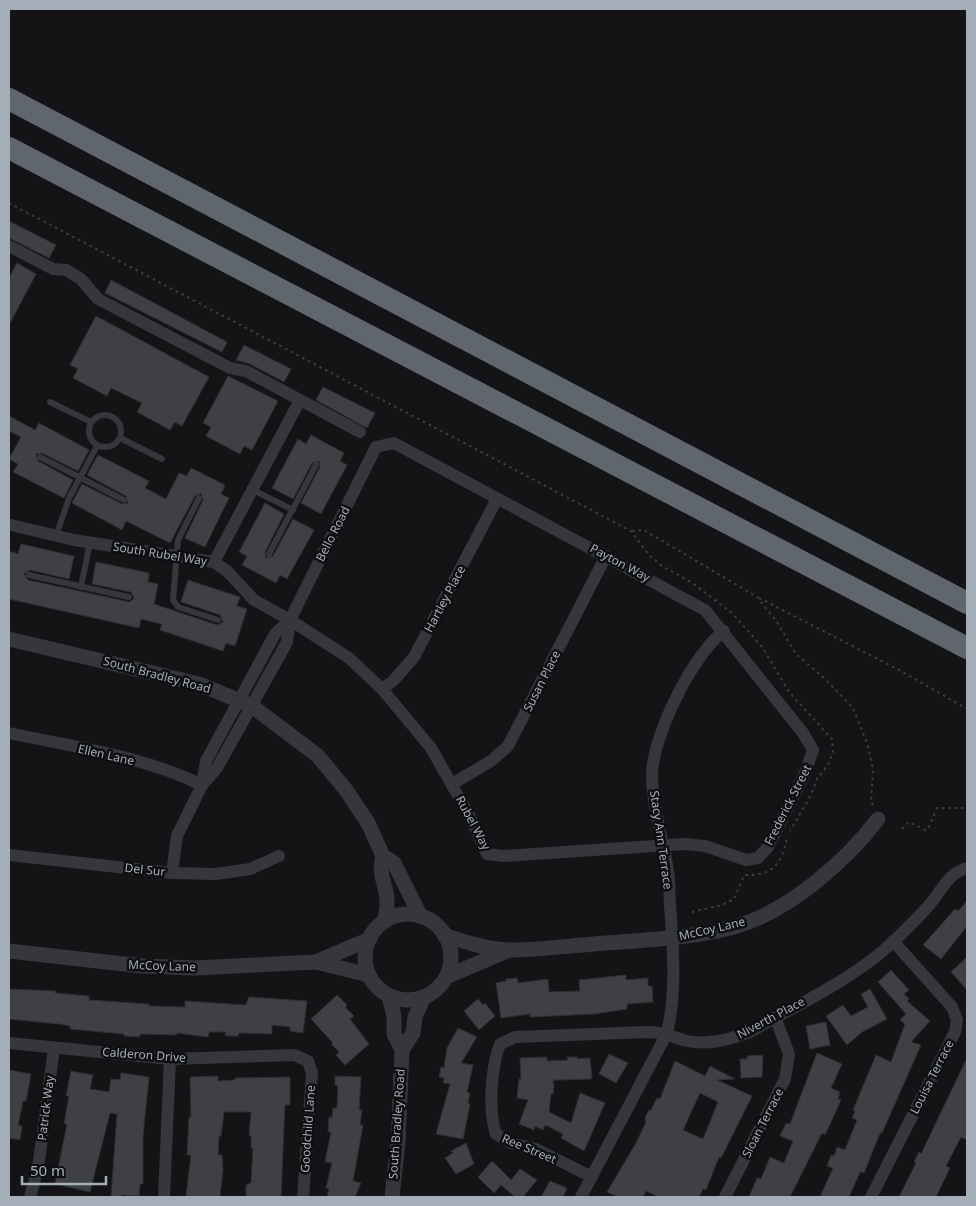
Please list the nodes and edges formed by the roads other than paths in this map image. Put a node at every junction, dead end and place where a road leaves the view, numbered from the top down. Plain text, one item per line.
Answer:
1 (9, 99) edge
2 (9, 148) edge
3 (9, 246) edge
4 (300, 400) junction
5 (50, 402) dead end
6 (91, 422) junction
7 (360, 432) dead end
8 (120, 438) junction
9 (97, 446) junction
10 (376, 447) joint
11 (40, 457) dead end
12 (162, 459) dead end
13 (316, 465) dead end
14 (80, 477) junction
15 (251, 489) junction
16 (199, 498) dead end
17 (497, 499) junction
18 (124, 500) dead end
19 (293, 510) junction
20 (10, 527) edge
21 (56, 536) junction
22 (90, 542) junction
23 (269, 554) dead end
24 (177, 556) junction
25 (606, 556) junction
26 (214, 562) junction
27 (29, 575) dead end
28 (81, 587) junction
29 (129, 597) dead end
30 (967, 603) edge
31 (218, 620) dead end
32 (290, 620) junction
33 (724, 631) junction
34 (9, 639) edge
35 (967, 648) edge
36 (382, 689) junction
37 (246, 703) junction
38 (9, 733) edge
39 (813, 750) joint
40 (452, 784) junction
41 (202, 785) junction
42 (878, 819) road end
43 (663, 846) junction
44 (9, 855) edge
45 (279, 856) dead end
46 (382, 856) junction
47 (758, 858) joint
48 (967, 868) edge
49 (172, 873) junction
50 (421, 917) junction
51 (384, 921) junction
52 (444, 935) junction
53 (672, 938) junction
54 (370, 939) junction
55 (894, 941) junction
56 (509, 950) junction
57 (9, 952) edge
58 (316, 962) junction
59 (369, 975) junction
60 (446, 977) junction
61 (389, 996) junction
62 (424, 997) junction
63 (776, 1017) junction
64 (667, 1033) junction
65 (9, 1042) edge
66 (500, 1044) joint
67 (54, 1048) junction
68 (402, 1050) junction
69 (170, 1059) junction
70 (308, 1061) joint
71 (592, 1177) junction
72 (30, 1197) edge
73 (164, 1197) edge
74 (303, 1197) edge
75 (392, 1197) edge
76 (581, 1197) edge
77 (724, 1197) edge
78 (871, 1197) edge

1 - 30 highway
2 - 35 highway
3 - 4 street
4 - 7 street
4 - 15 street
5 - 6 lane
6 - 8 lane
6 - 9 lane
8 - 9 lane
8 - 12 lane
9 - 14 lane
10 - 17 street, Payton Way
10 - 32 street, Bello Road
11 - 14 lane
13 - 19 lane
14 - 18 lane
14 - 21 lane
15 - 19 lane
15 - 26 street
16 - 24 lane
17 - 25 street, Payton Way
17 - 36 street, Hartley Place
19 - 23 lane
20 - 21 street, South Rubel Way
21 - 22 street, South Rubel Way
22 - 24 street, South Rubel Way
22 - 28 lane
24 - 26 street, South Rubel Way
24 - 31 lane
25 - 33 street, Payton Way
25 - 40 street, Susan Place
26 - 32 street, South Rubel Way
27 - 28 lane
28 - 29 lane
32 - 36 street, Rubel Way
32 - 37 street, Bello Road
33 - 39 street, Payton Way
33 - 43 street, Stacy Ann Terrace
34 - 37 street, South Bradley Road
36 - 40 street, Rubel Way
37 - 41 street, Bello Road
37 - 46 street, South Bradley Road
38 - 41 street, Ellen Lane
39 - 47 street, Frederick Street
40 - 43 street, Rubel Way
41 - 49 street, Bello Road
42 - 53 street, McCoy Lane
43 - 47 street, Rubel Way
43 - 53 street, Stacy Ann Terrace
44 - 49 street, Del Sur
45 - 49 street, Del Sur
46 - 50 street, South Bradley Road
46 - 51 street, South Bradley Road
48 - 55 street, Niverth Place
50 - 51 street
50 - 52 street
51 - 54 street
52 - 56 street, McCoy Lane
52 - 60 street
53 - 56 street, McCoy Lane
53 - 64 street, Stacy Ann Terrace
54 - 58 street, McCoy Lane
54 - 59 street
55 - 63 street, Niverth Place
55 - 78 street, Louisa Terrace
56 - 60 street, McCoy Lane
57 - 58 street, McCoy Lane
58 - 59 street, McCoy Lane
59 - 61 street
60 - 62 street
61 - 62 street
61 - 68 street, South Bradley Road
62 - 68 street, South Bradley Road
63 - 64 street, Niverth Place
63 - 77 street, Sloan Terrace
64 - 66 street, Niverth Place
64 - 71 street, Stacy Ann Terrace
65 - 67 street, Calderon Drive
66 - 71 street, Ree Street
67 - 69 street, Calderon Drive
67 - 72 street, Patrick Way
68 - 75 street, South Bradley Road
69 - 70 street, Calderon Drive
69 - 73 street
70 - 74 street, Goodchild Lane
71 - 76 street, Stacy Ann Terrace

